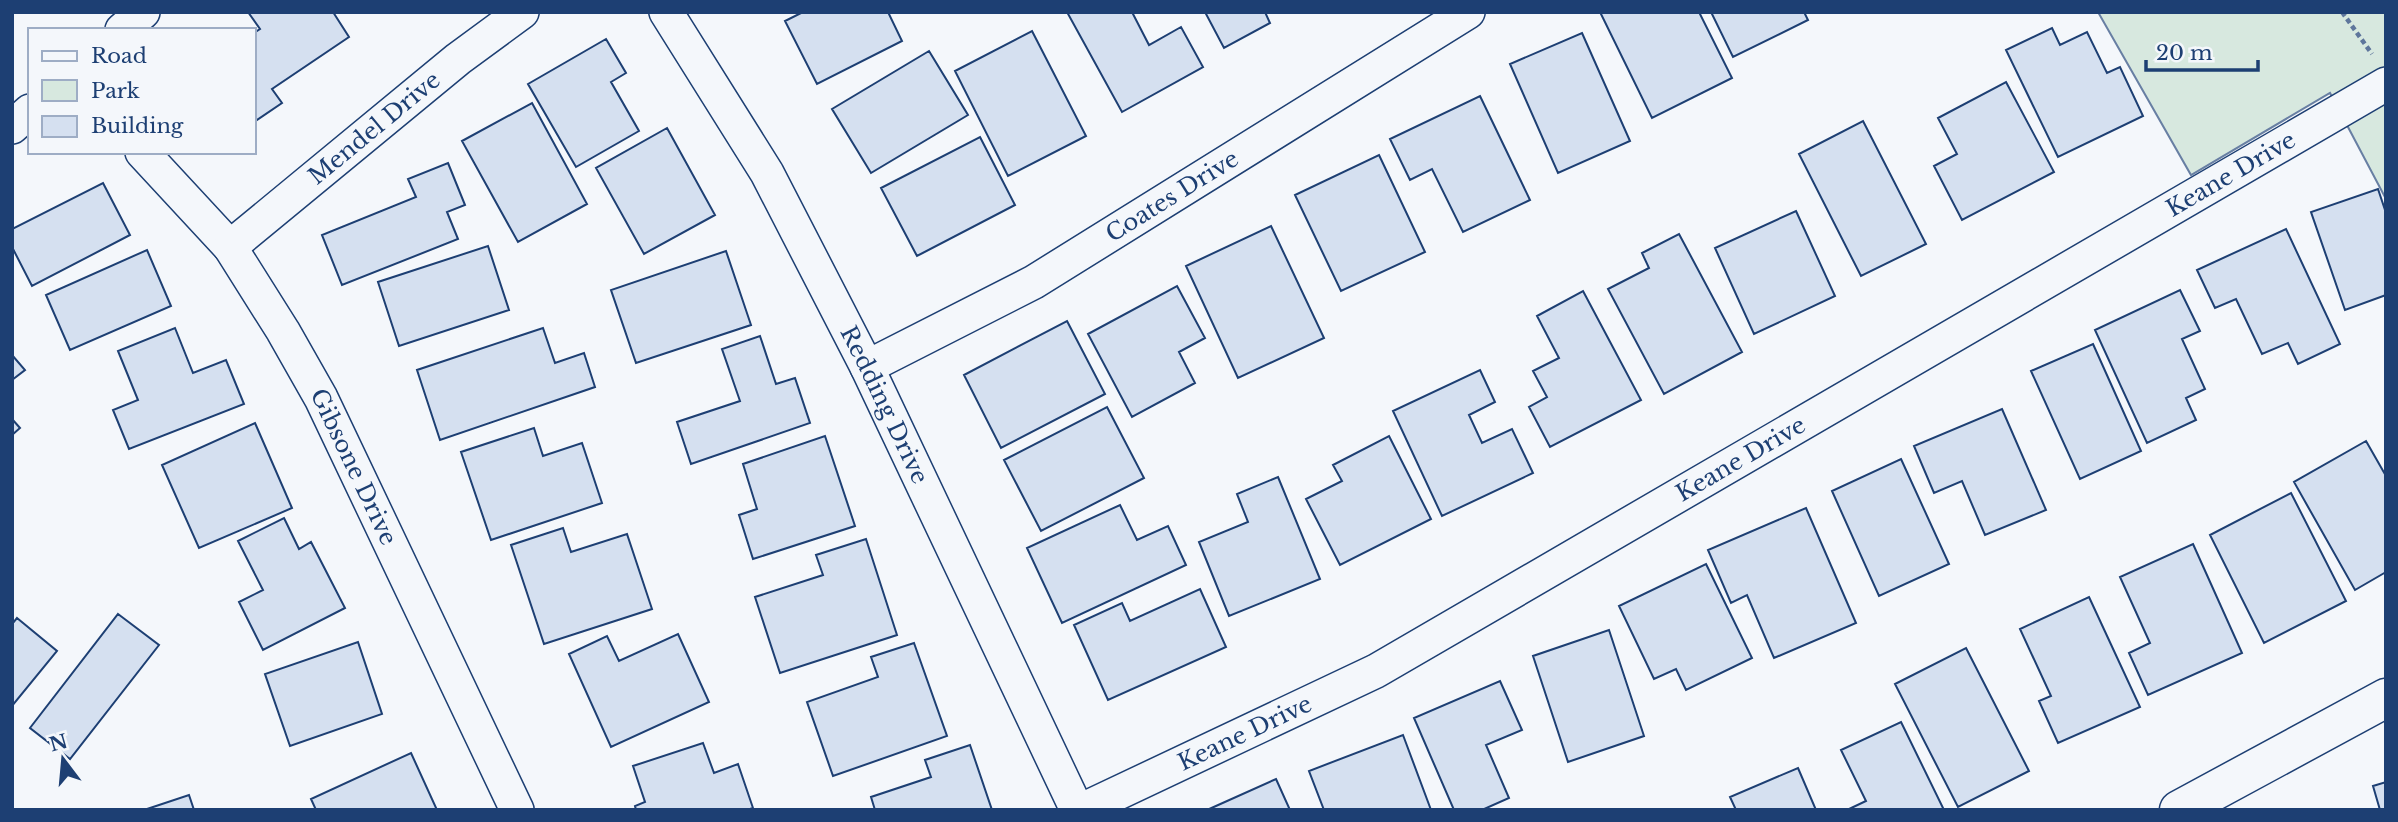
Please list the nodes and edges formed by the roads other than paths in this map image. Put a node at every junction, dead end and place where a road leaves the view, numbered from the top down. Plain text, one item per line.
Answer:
1 (143, 12) edge
2 (522, 12) edge
3 (666, 12) edge
4 (1468, 12) edge
5 (124, 28) edge
6 (2382, 73) edge
7 (28, 113) edge
8 (12, 127) edge
9 (144, 154) edge
10 (230, 247) junction
11 (867, 367) junction
12 (2386, 698) edge
13 (517, 810) edge
14 (1080, 810) edge
15 (2179, 810) edge

1 - 5 street
2 - 10 street, Mendel Drive
3 - 11 street, Redding Drive
4 - 11 street, Coates Drive
6 - 14 street, Keane Drive
7 - 8 street
9 - 10 street, Gibsone Drive
10 - 13 street, Gibsone Drive
11 - 14 street, Redding Drive
12 - 15 street

